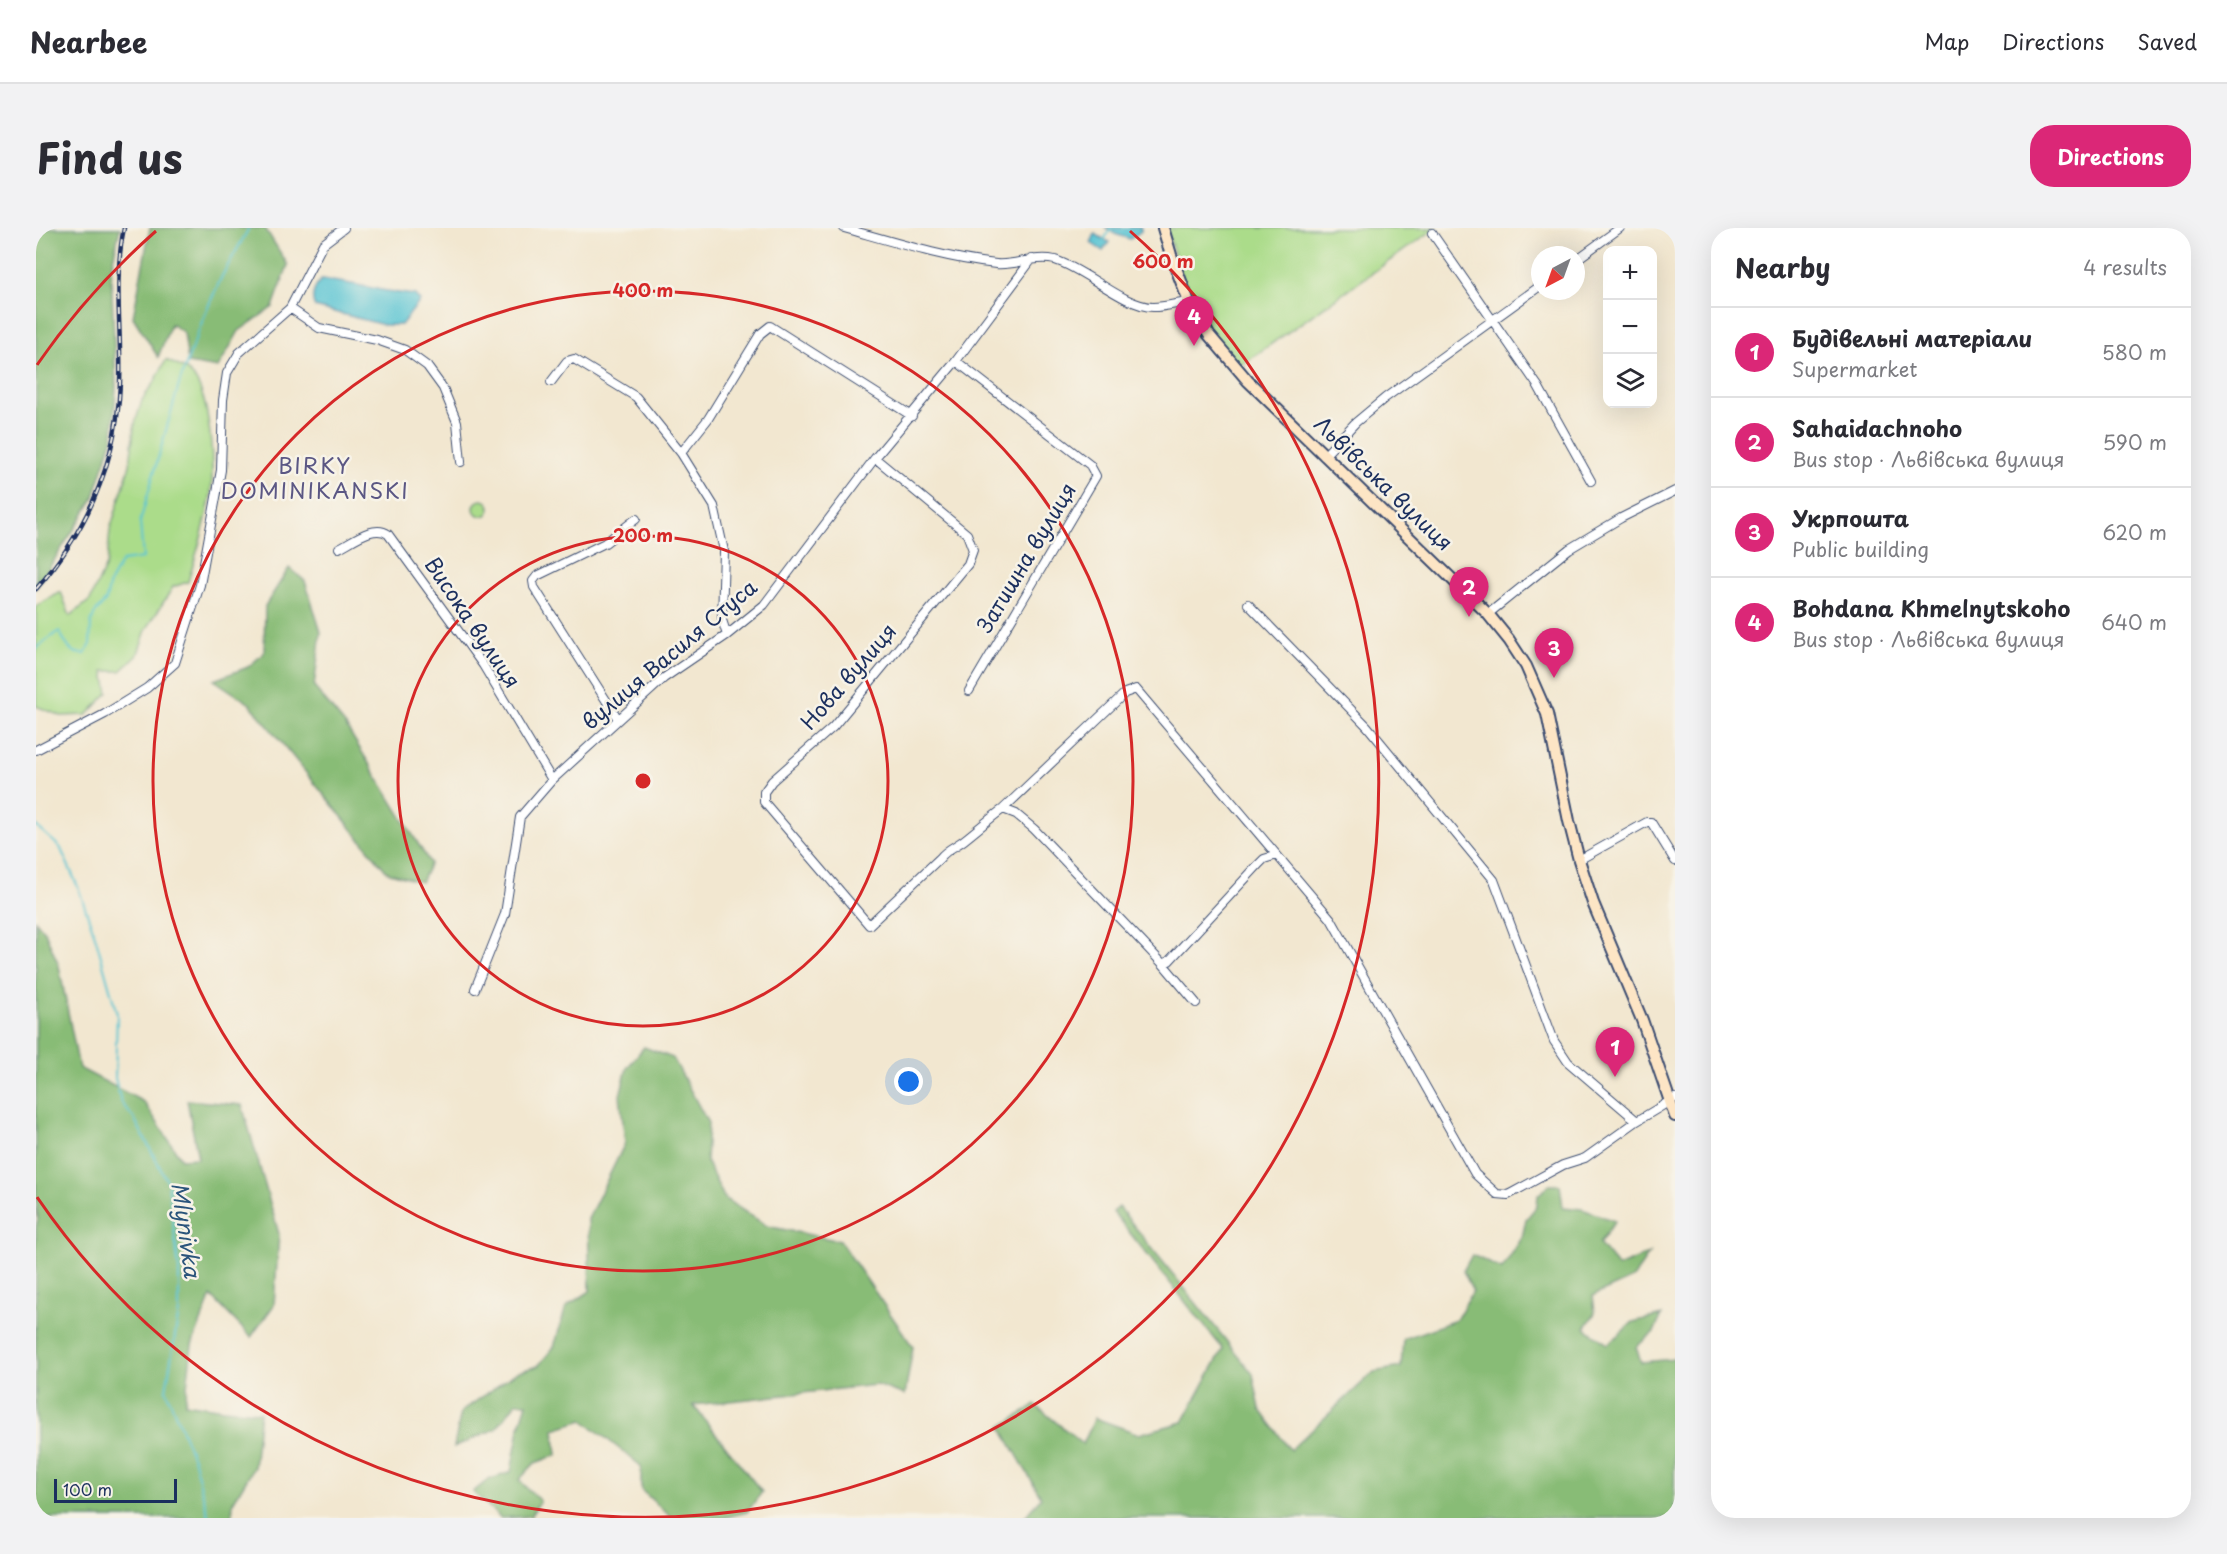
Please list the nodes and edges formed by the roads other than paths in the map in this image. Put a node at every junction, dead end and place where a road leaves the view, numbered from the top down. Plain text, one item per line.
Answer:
1 (344, 228) edge
2 (844, 228) edge
3 (1163, 228) edge
4 (1620, 228) edge
5 (1432, 233) dead end
6 (1585, 253) edge
7 (1032, 259) junction
8 (1531, 292) edge
9 (1190, 302) junction
10 (290, 308) junction
11 (1492, 320) junction
12 (956, 361) junction
13 (551, 382) dead end
14 (912, 416) junction
15 (681, 453) junction
16 (1324, 456) junction
17 (875, 458) junction
18 (461, 462) dead end
19 (1591, 482) dead end
20 (1675, 491) edge
21 (636, 519) dead end
22 (339, 548) dead end
23 (1248, 604) dead end
24 (1488, 614) junction
25 (727, 634) junction
26 (969, 691) dead end
27 (618, 719) junction
28 (36, 750) edge
29 (552, 780) junction
30 (1003, 809) junction
31 (1277, 855) junction
32 (1579, 860) junction
33 (1675, 861) edge
34 (1163, 964) junction
35 (475, 988) dead end
36 (1196, 1003) dead end
37 (1673, 1099) edge
38 (1675, 1116) edge
39 (1637, 1121) junction

1 - 10 street
2 - 7 street
3 - 9 main road, Львівська вулиця
4 - 6 street
5 - 11 street
7 - 9 street
7 - 12 street, вулиця Василя Стуса
8 - 11 street
9 - 16 main road, Львівська вулиця
10 - 18 street
10 - 28 street
11 - 16 street
11 - 19 street
12 - 14 street, вулиця Василя Стуса
12 - 26 street, Затишна вулиця
13 - 15 street
14 - 15 street
14 - 17 street, вулиця Василя Стуса
15 - 25 street
16 - 24 main road, Львівська вулиця
17 - 25 street, вулиця Василя Стуса
17 - 30 street, Нова вулиця
20 - 24 street
21 - 27 street
22 - 29 street, Висока вулиця
23 - 39 street
24 - 32 main road, Львівська вулиця
25 - 27 street, вулиця Василя Стуса
27 - 29 street, вулиця Василя Стуса
29 - 35 street, вулиця Василя Стуса
30 - 31 street
30 - 34 street
31 - 34 street
31 - 39 street
32 - 33 street
32 - 37 main road, Львівська вулиця
34 - 36 street
37 - 38 main road, Львівська вулиця
37 - 39 street

